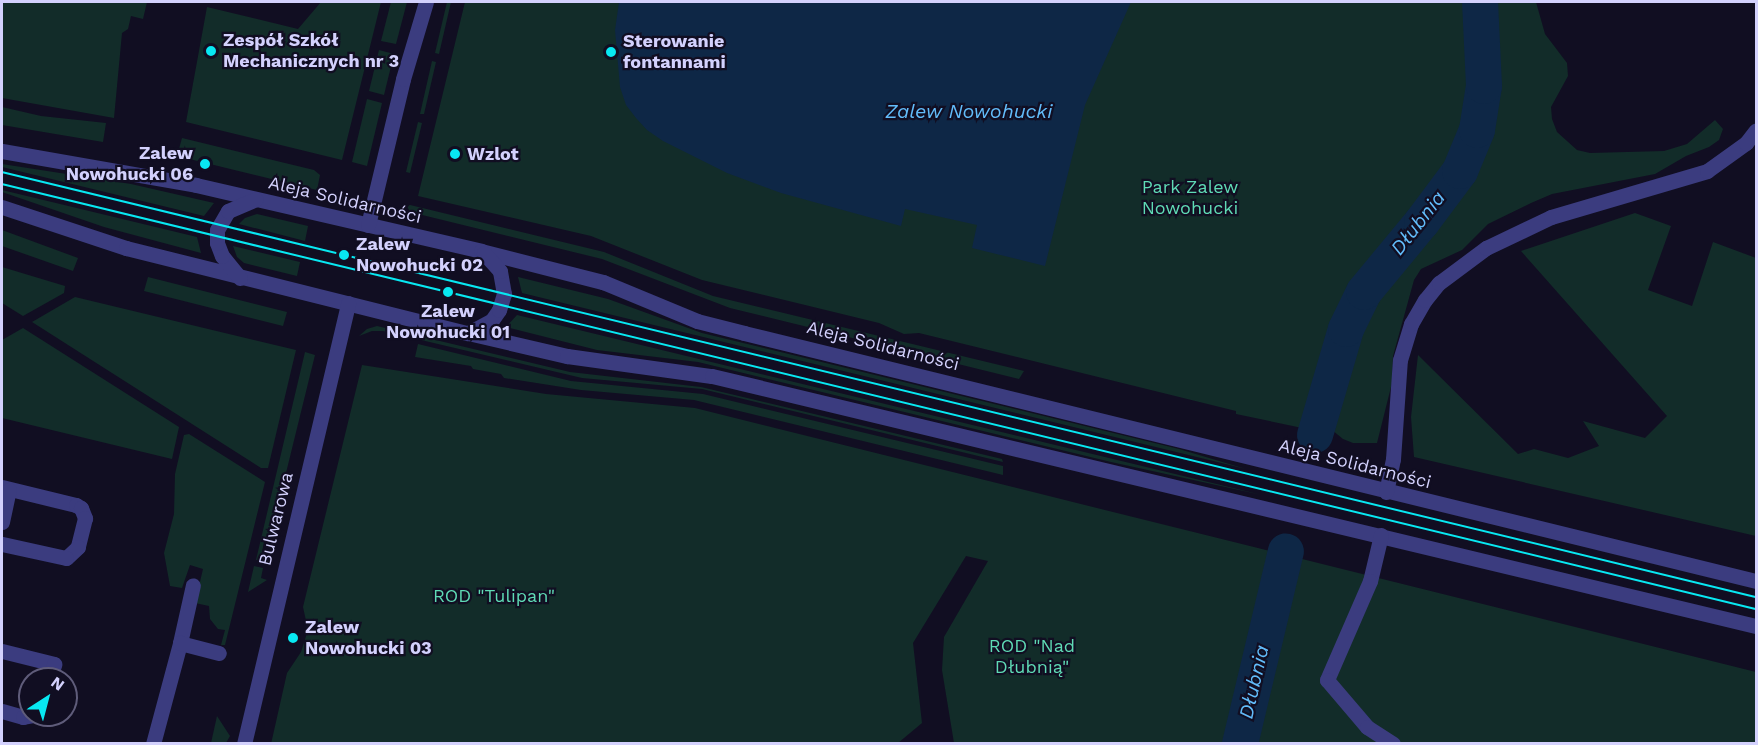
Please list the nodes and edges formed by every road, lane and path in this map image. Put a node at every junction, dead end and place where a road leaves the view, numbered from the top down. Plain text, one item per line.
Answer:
1 (426, 2) edge
2 (1756, 130) edge
3 (2, 151) edge
4 (256, 199) junction
5 (2, 207) edge
6 (368, 225) junction
7 (481, 251) junction
8 (240, 278) junction
9 (348, 303) junction
10 (468, 333) junction
11 (5, 488) edge
12 (1386, 492) junction
13 (2, 522) edge
14 (1381, 535) junction
15 (2, 544) edge
16 (1756, 581) edge
17 (193, 585) dead end
18 (1756, 626) edge
19 (180, 643) junction
20 (2, 651) edge
21 (219, 653) dead end
22 (53, 667) edge
23 (2, 711) edge
24 (18, 716) edge
25 (153, 744) edge
26 (244, 744) edge
27 (1393, 744) edge

1 - 6 street
2 - 12 street
3 - 4 street, Aleja Solidarności
4 - 6 street, Aleja Solidarności
4 - 8 street
5 - 8 street
6 - 7 street, Aleja Solidarności
7 - 10 street
7 - 12 street, Aleja Solidarności
8 - 9 street
9 - 10 street
9 - 26 street, Bulwarowa
10 - 14 street
11 - 13 street
11 - 15 street
12 - 16 street, Aleja Solidarności
14 - 18 street
14 - 27 street
17 - 19 street
19 - 21 street
19 - 25 street
20 - 22 street
23 - 24 street

